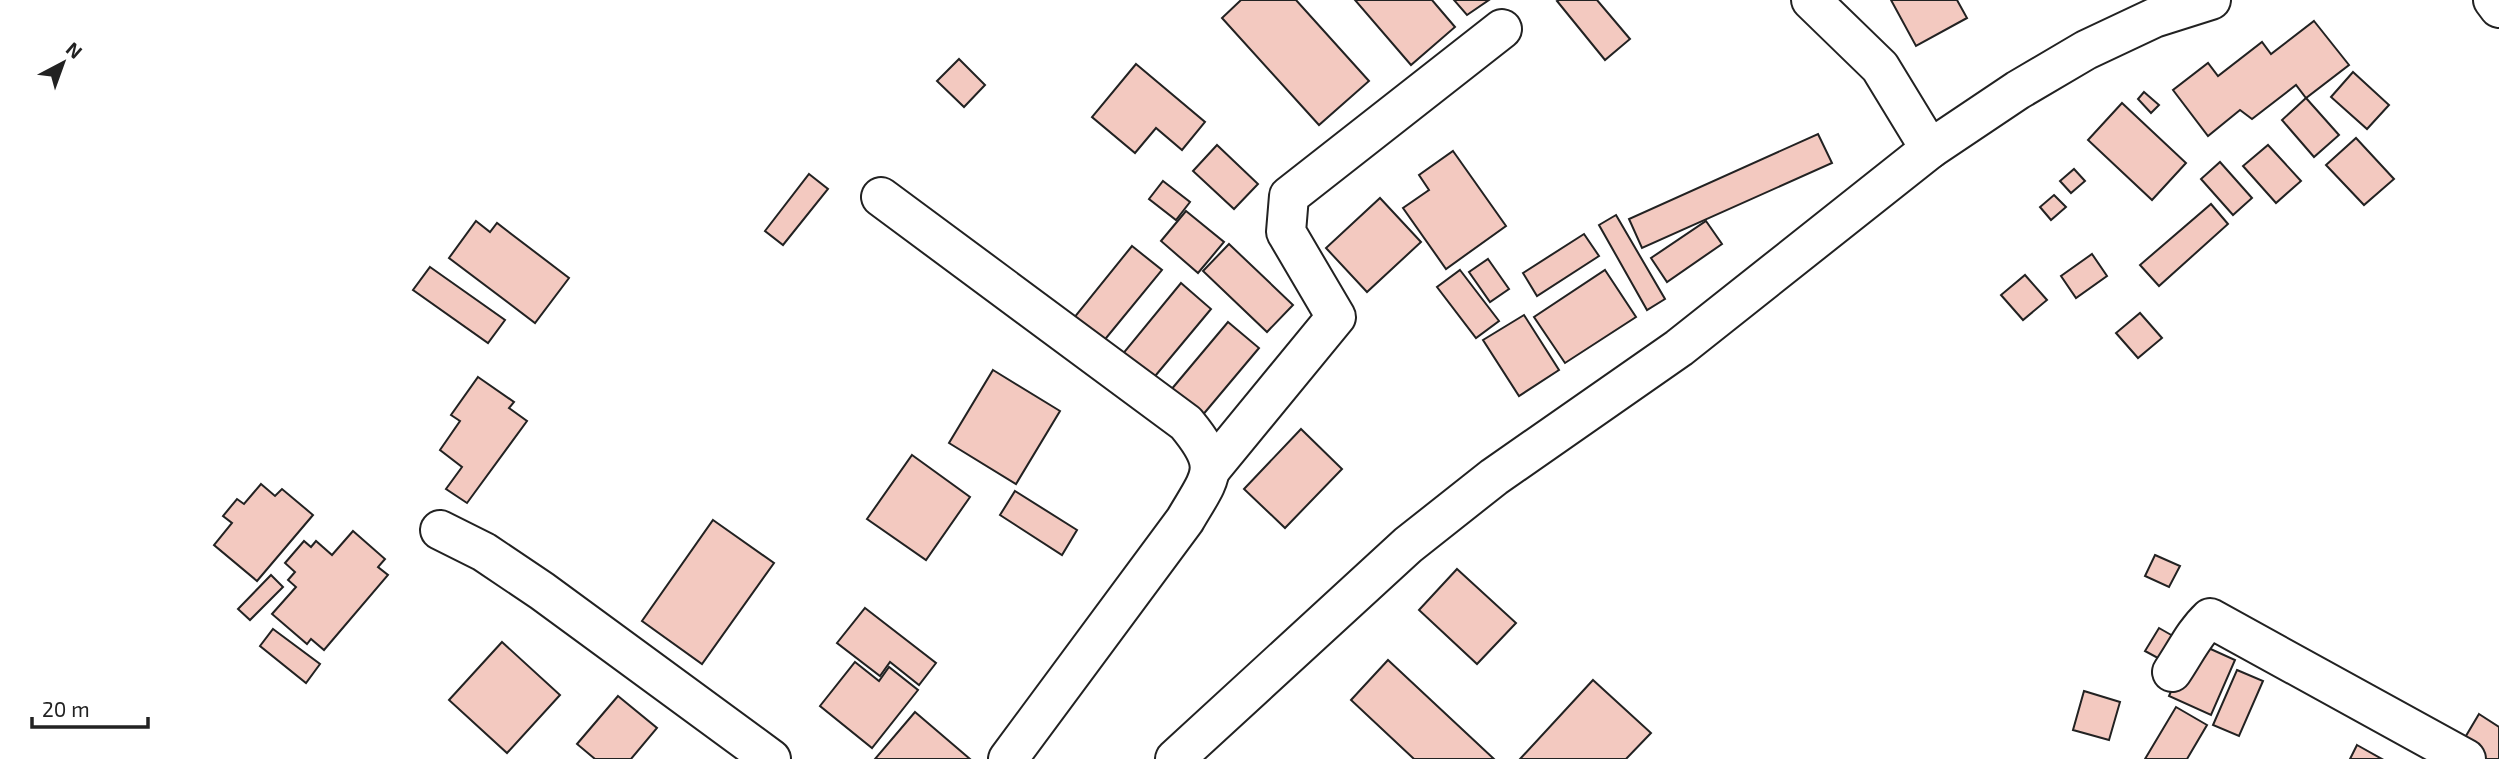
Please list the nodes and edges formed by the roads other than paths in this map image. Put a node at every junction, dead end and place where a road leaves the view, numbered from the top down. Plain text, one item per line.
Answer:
1 (1811, 0) edge
2 (2211, 0) edge
3 (2493, 0) edge
4 (2499, 8) edge
5 (1502, 29) dead end
6 (1930, 149) junction
7 (881, 197) dead end
8 (1212, 468) junction
9 (440, 530) dead end
10 (2172, 672) dead end
11 (771, 759) edge
12 (1008, 759) edge
13 (1175, 759) edge
14 (2466, 759) edge

1 - 6 street
2 - 6 street
3 - 4 street
5 - 8 street
6 - 13 street
7 - 8 street
8 - 12 street
9 - 11 street
10 - 14 street

